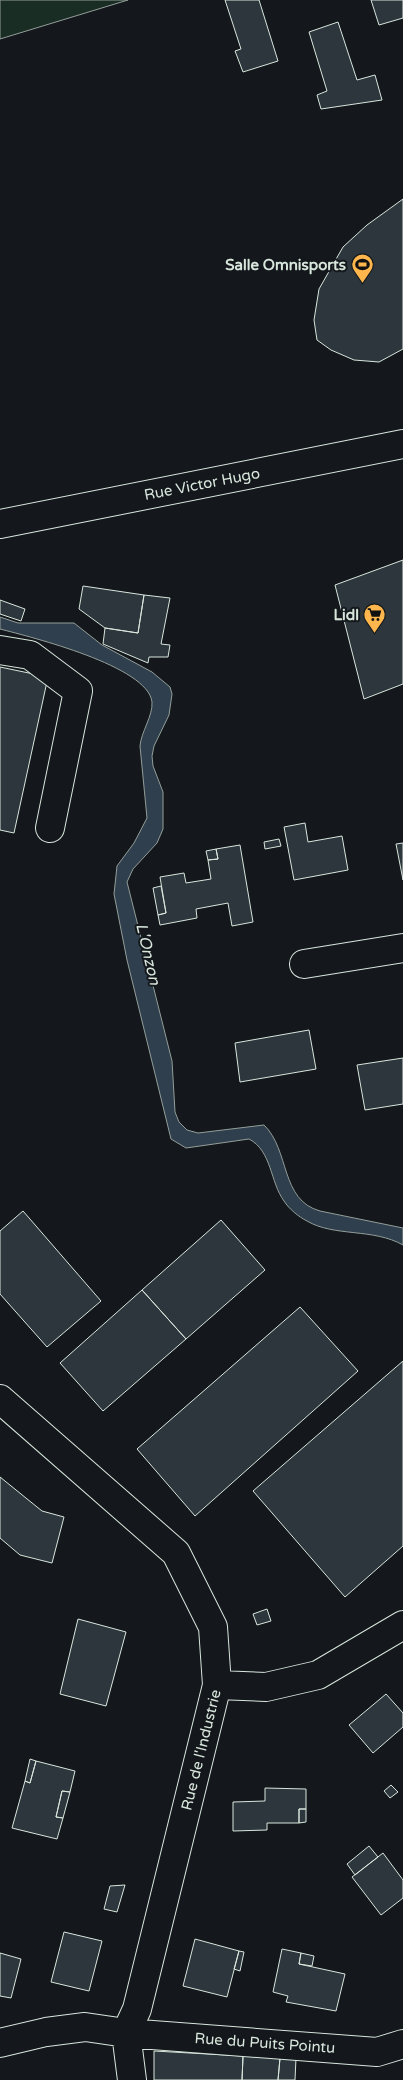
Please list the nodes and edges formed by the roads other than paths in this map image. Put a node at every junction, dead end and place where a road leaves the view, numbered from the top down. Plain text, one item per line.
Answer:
1 (403, 444) edge
2 (0, 524) edge
3 (0, 650) edge
4 (50, 828) dead end
5 (403, 948) edge
6 (304, 964) dead end
7 (0, 1399) edge
8 (403, 1625) edge
9 (217, 1685) junction
10 (126, 2033) junction
11 (0, 2043) edge
12 (403, 2044) edge
13 (132, 2080) edge

1 - 2 street, Rue Victor Hugo
3 - 4 street
5 - 6 street
7 - 9 street, Rue de l'Industrie
8 - 9 street
9 - 10 street, Rue de l'Industrie
10 - 11 street, Rue du Puits Pointu
10 - 12 street, Rue du Puits Pointu
10 - 13 street

